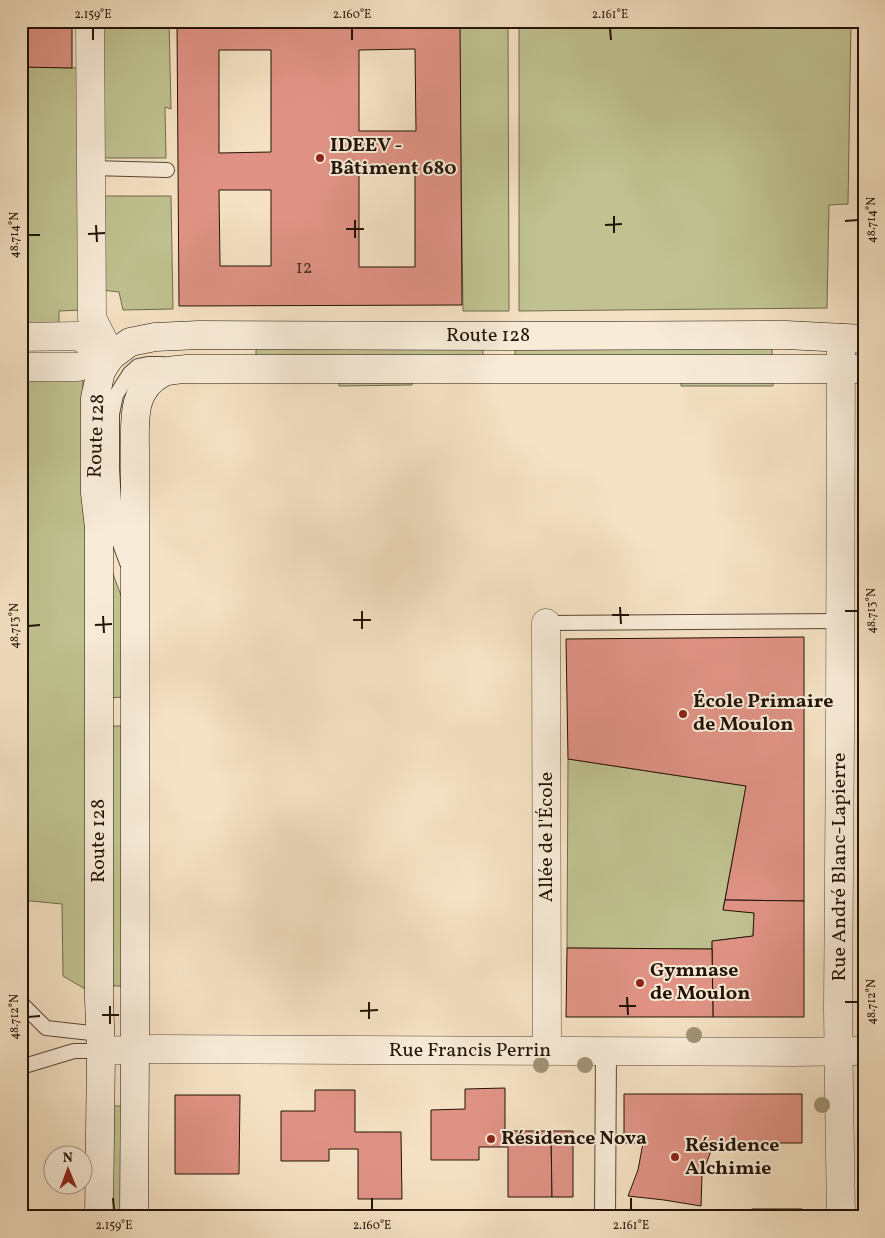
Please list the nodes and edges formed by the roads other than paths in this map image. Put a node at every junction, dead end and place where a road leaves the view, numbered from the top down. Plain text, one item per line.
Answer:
1 (90, 21) edge
2 (91, 168) junction
3 (167, 170) dead end
4 (21, 336) edge
5 (852, 339) edge
6 (120, 364) junction
7 (21, 367) edge
8 (185, 369) junction
9 (852, 369) edge
10 (134, 583) junction
11 (840, 621) junction
12 (546, 623) joint
13 (21, 1003) edge
14 (100, 1042) junction
15 (135, 1050) junction
16 (547, 1051) junction
17 (606, 1051) junction
18 (851, 1051) edge
19 (21, 1067) edge
20 (99, 1217) edge
21 (134, 1217) edge
22 (606, 1217) edge
23 (842, 1217) edge

1 - 2 main road
2 - 3 lane
2 - 6 main road
4 - 6 main road
5 - 6 main road, Route 128
5 - 9 main road, Rue André Blanc-Lapierre
6 - 7 main road
6 - 8 lane
6 - 10 lane
6 - 14 main road, Route 128
8 - 9 main road, Route 128
8 - 10 main road, Route 128
9 - 11 main road, Rue André Blanc-Lapierre
10 - 15 main road, Route 128
11 - 12 lane
11 - 18 main road, Rue André Blanc-Lapierre
12 - 16 main road, Allée de l'École
13 - 14 lane
14 - 15 main road, Rue Francis Perrin
14 - 19 lane
14 - 20 main road, Route 128
15 - 16 main road, Rue Francis Perrin
15 - 21 main road, Route 128
16 - 17 main road, Rue Francis Perrin
17 - 18 main road, Rue Francis Perrin
17 - 22 street
18 - 23 main road, Rue André Blanc-Lapierre

